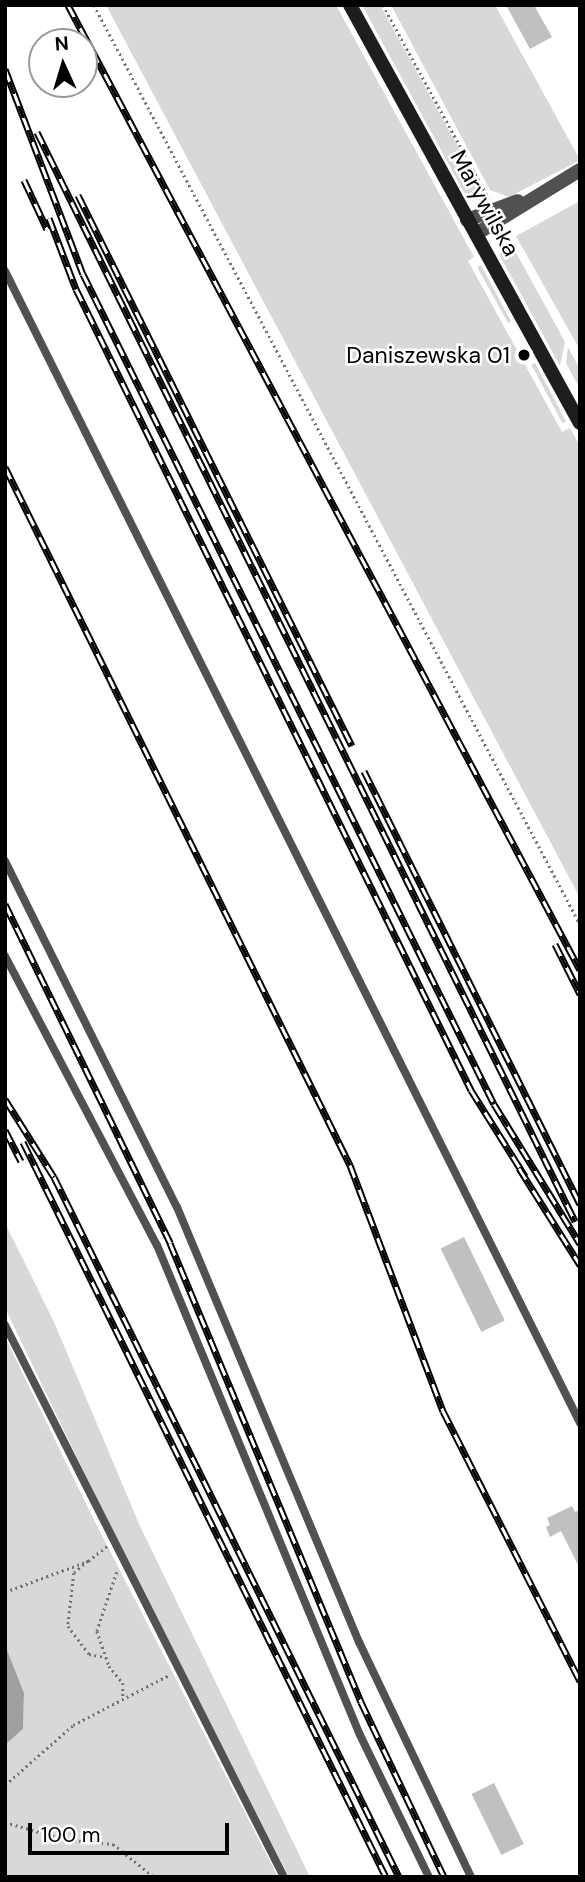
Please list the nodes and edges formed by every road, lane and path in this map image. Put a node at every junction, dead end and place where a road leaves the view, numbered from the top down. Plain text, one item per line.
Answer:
1 (94, 5) edge
2 (350, 5) edge
3 (383, 5) edge
4 (580, 170) edge
5 (526, 199) junction
6 (491, 203) dead end
7 (467, 219) junction
8 (476, 234) junction
9 (5, 271) edge
10 (580, 423) edge
11 (5, 861) edge
12 (580, 924) edge
13 (5, 956) edge
14 (5, 1325) edge
15 (580, 1423) edge
16 (112, 1542) junction
17 (121, 1559) junction
18 (88, 1561) junction
19 (5, 1592) edge
20 (104, 1657) junction
21 (179, 1670) junction
22 (123, 1696) junction
23 (5, 1785) edge
24 (5, 1822) edge
25 (154, 1877) edge
26 (284, 1877) edge
27 (429, 1877) edge
28 (471, 1877) edge

1 - 12 path
2 - 7 main road, Marywilska
3 - 6 path
4 - 5 street
5 - 7 street
5 - 8 street
7 - 8 main road, Marywilska
8 - 10 main road, Marywilska
9 - 15 lane
11 - 28 lane
13 - 27 lane
14 - 16 lane
16 - 17 lane
16 - 18 path
17 - 20 path
17 - 21 lane
18 - 19 path
18 - 20 path
20 - 22 path
21 - 22 path
21 - 26 lane
22 - 23 path
24 - 25 path

